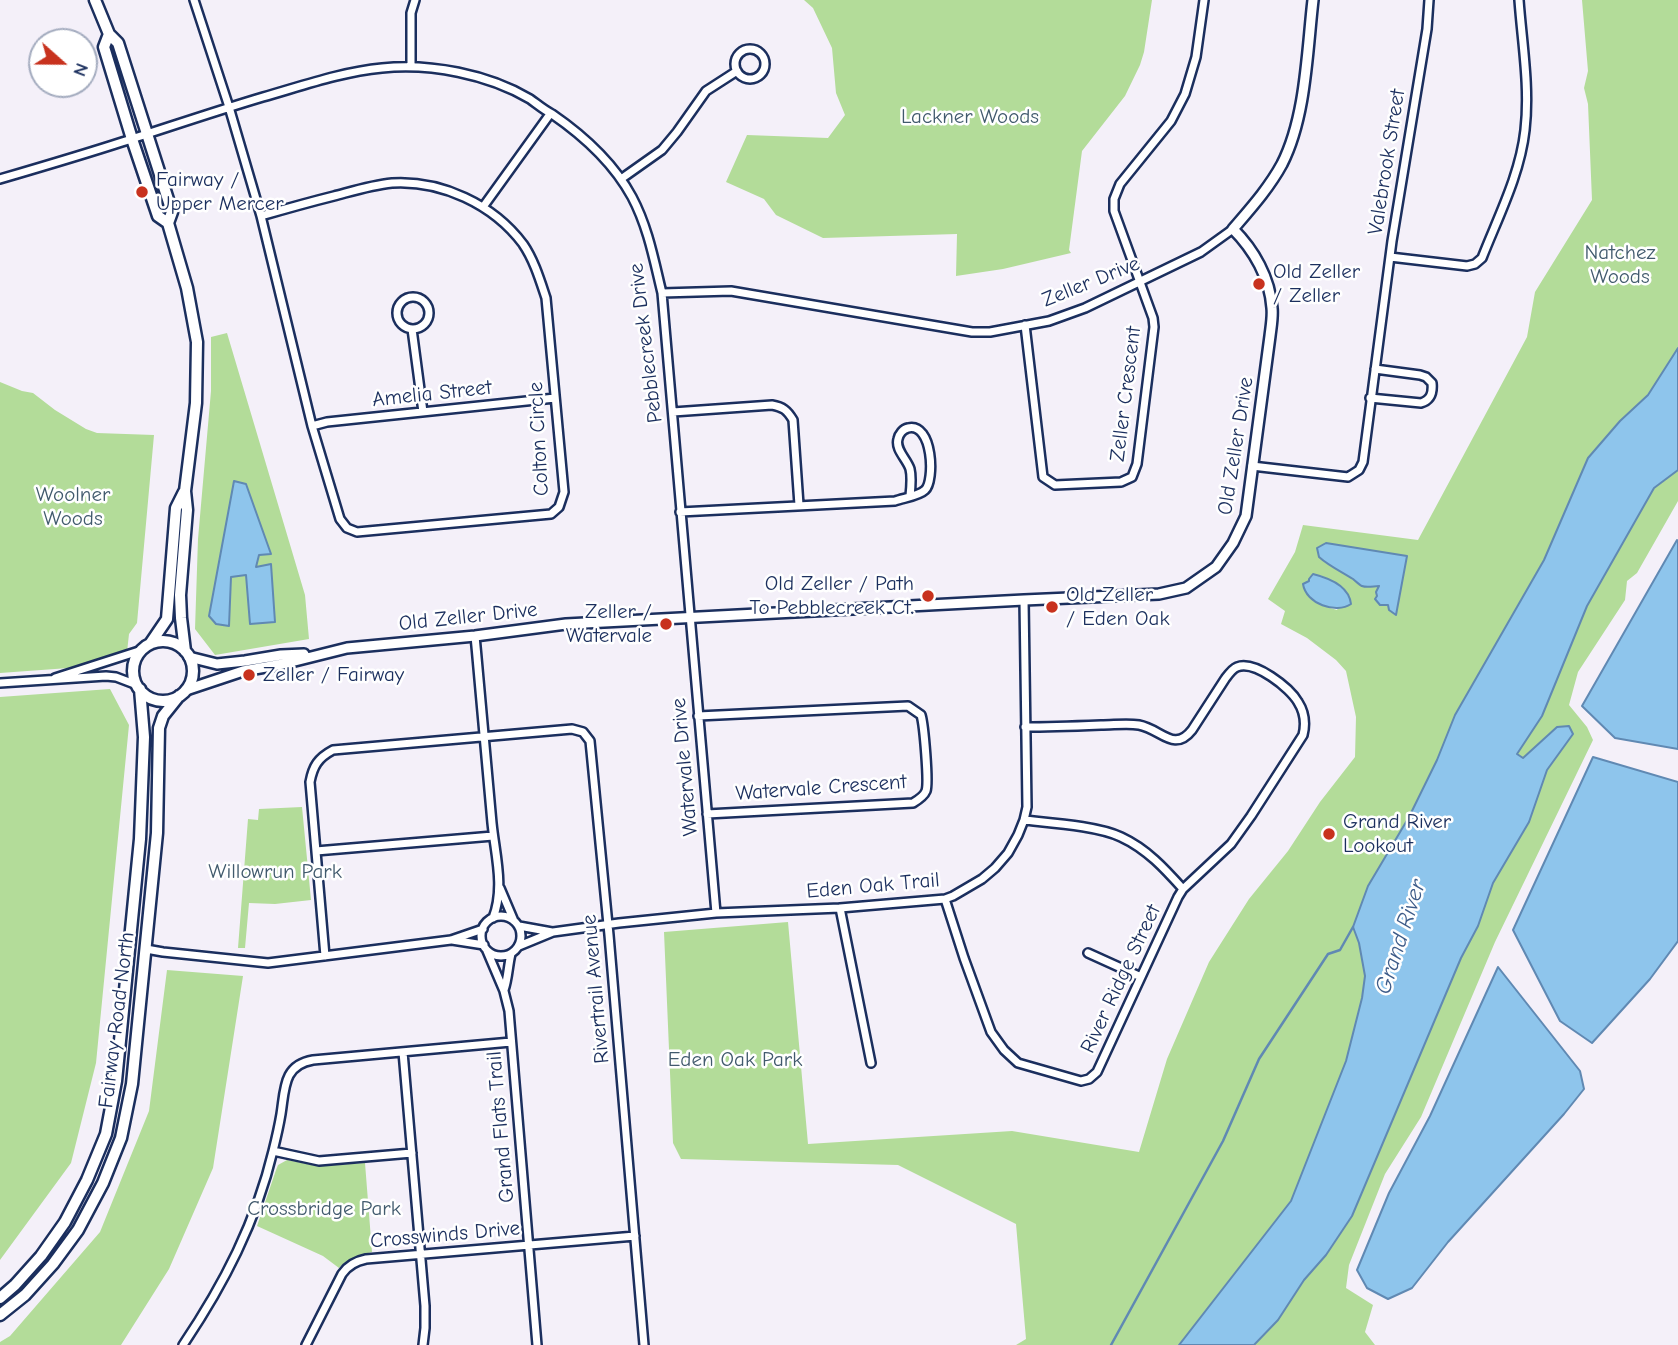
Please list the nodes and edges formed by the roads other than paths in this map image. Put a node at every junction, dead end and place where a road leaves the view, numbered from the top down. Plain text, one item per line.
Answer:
1 (95, 0) edge
2 (195, 0) edge
3 (415, 0) edge
4 (1204, 0) edge
5 (1314, 0) edge
6 (1429, 0) edge
7 (1519, 0) edge
8 (109, 34) junction
9 (411, 67) junction
10 (737, 71) junction
11 (229, 107) junction
12 (550, 114) junction
13 (140, 136) junction
14 (0, 179) edge
15 (621, 179) junction
16 (483, 207) junction
17 (261, 215) junction
18 (168, 223) junction
19 (1233, 229) junction
20 (1390, 257) junction
21 (1139, 282) junction
22 (662, 293) junction
23 (1025, 325) junction
24 (412, 329) junction
25 (1375, 369) junction
26 (555, 398) junction
27 (1370, 398) junction
28 (423, 412) junction
29 (673, 412) junction
30 (312, 426) junction
31 (1252, 466) junction
32 (185, 491) junction
33 (910, 496) junction
34 (799, 505) junction
35 (680, 512) junction
36 (1024, 600) junction
37 (689, 617) junction
38 (475, 636) junction
39 (146, 648) junction
40 (323, 653) junction
41 (187, 654) junction
42 (51, 679) junction
43 (0, 683) edge
44 (138, 687) junction
45 (183, 693) junction
46 (698, 716) junction
47 (1025, 727) junction
48 (484, 737) junction
49 (707, 814) junction
50 (1024, 820) junction
51 (493, 836) junction
52 (317, 851) junction
53 (500, 887) junction
54 (1183, 889) junction
55 (945, 900) junction
56 (839, 908) junction
57 (716, 914) junction
58 (493, 918) junction
59 (517, 923) junction
60 (608, 925) junction
61 (483, 929) junction
62 (553, 932) junction
63 (451, 940) junction
64 (519, 946) junction
65 (485, 948) junction
66 (146, 949) junction
67 (1088, 953) dead end
68 (511, 954) junction
69 (326, 956) junction
70 (1141, 977) junction
71 (504, 991) junction
72 (511, 1042) junction
73 (404, 1052) junction
74 (871, 1063) dead end
75 (273, 1151) junction
76 (412, 1153) junction
77 (635, 1236) junction
78 (528, 1245) junction
79 (421, 1254) junction
80 (0, 1298) edge
81 (0, 1315) edge
82 (183, 1345) edge
83 (306, 1345) edge
84 (423, 1345) edge
85 (537, 1345) edge
86 (644, 1345) edge

1 - 8 main road
2 - 11 street, Colton Circle
3 - 9 street
4 - 21 street, Zeller Crescent
5 - 19 street, Zeller Drive
6 - 20 street, Valebrook Street
7 - 20 street
8 - 13 main road
8 - 13 main road
9 - 11 street, Pebblecreek Drive
9 - 12 street, Pebblecreek Drive
10 - 10 street
10 - 15 street
11 - 13 street, Pebblecreek Drive
11 - 17 street, Colton Circle
12 - 15 street, Pebblecreek Drive
12 - 16 street
13 - 14 street, Pebblecreek Drive
13 - 18 main road
13 - 18 main road
15 - 22 street, Pebblecreek Drive
16 - 17 street, Colton Circle
16 - 26 street, Colton Circle
17 - 30 street, Colton Circle
18 - 32 main road
19 - 21 street, Zeller Drive
19 - 31 street, Old Zeller Drive
20 - 25 street, Valebrook Street
21 - 23 street, Zeller Drive
21 - 23 street, Zeller Crescent
22 - 23 street, Zeller Drive
22 - 29 street, Pebblecreek Drive
24 - 24 street
24 - 28 street
25 - 27 street, Valebrook Street
25 - 27 street
26 - 28 street, Amelia Street
26 - 30 street, Colton Circle
27 - 31 street, Valebrook Street
28 - 30 street, Amelia Street
29 - 34 street
29 - 35 street, Pebblecreek Drive
31 - 36 street, Old Zeller Drive
32 - 39 main road
32 - 41 main road
33 - 33 street
33 - 34 street
34 - 35 street
35 - 37 street, Pebblecreek Drive
36 - 37 street, Old Zeller Drive
36 - 47 street, Eden Oak Trail
37 - 38 street, Old Zeller Drive
37 - 46 street, Watervale Drive
38 - 40 street, Old Zeller Drive
38 - 48 street
39 - 41 main road
39 - 42 street
39 - 44 main road
40 - 41 street, Old Zeller Drive
40 - 45 street, Old Zeller Drive
41 - 45 main road
42 - 43 street
42 - 44 street
44 - 45 main road
44 - 80 main road, Fairway Road North
45 - 66 main road, Fairway Road North
46 - 49 street, Watervale Drive
46 - 49 street, Watervale Crescent
47 - 50 street, Eden Oak Trail
47 - 54 street
48 - 51 street
48 - 52 street
48 - 60 street, Rivertrail Avenue
49 - 57 street, Watervale Drive
50 - 54 street
50 - 55 street, Eden Oak Trail
51 - 52 street
51 - 53 street
52 - 69 street
53 - 58 street
53 - 59 street
54 - 70 street, River Ridge Street
55 - 56 street, Eden Oak Trail
55 - 70 street, River Ridge Street
56 - 57 street, Eden Oak Trail
56 - 74 street
57 - 60 street, Eden Oak Trail
58 - 59 street
58 - 61 street
59 - 62 street, Eden Oak Trail
59 - 64 street
60 - 62 street, Eden Oak Trail
60 - 77 street, Rivertrail Avenue
61 - 63 street
61 - 65 street
62 - 64 street, Eden Oak Trail
63 - 65 street
63 - 69 street
64 - 68 street
65 - 68 street
65 - 71 street, Grand Flats Trail
66 - 69 street
66 - 81 main road, Fairway Road North
67 - 70 street
68 - 71 street, Grand Flats Trail
71 - 72 street, Grand Flats Trail
72 - 73 street
72 - 78 street, Grand Flats Trail
73 - 75 street
73 - 76 street
75 - 76 street
75 - 82 street
76 - 79 street
77 - 78 street, Crosswinds Drive
77 - 86 street, Rivertrail Avenue
78 - 79 street, Crosswinds Drive
78 - 85 street, Grand Flats Trail
79 - 83 street, Crosswinds Drive
79 - 84 street

